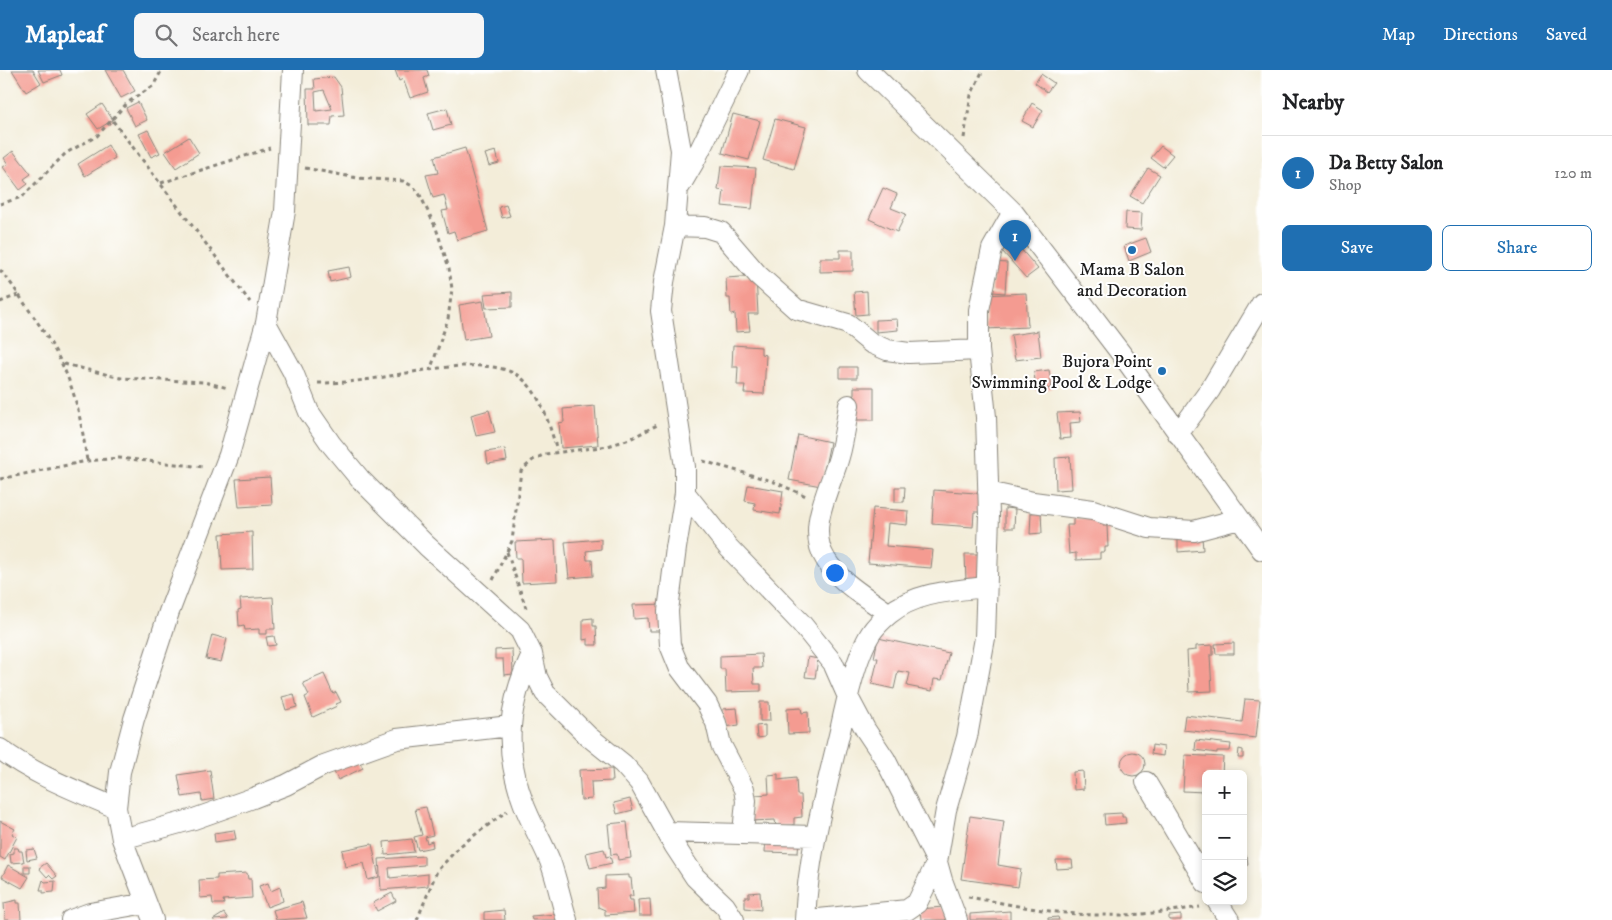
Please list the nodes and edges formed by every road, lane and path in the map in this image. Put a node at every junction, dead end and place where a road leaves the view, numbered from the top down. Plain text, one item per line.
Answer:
1 (162, 70) edge
2 (293, 70) edge
3 (666, 70) edge
4 (739, 70) edge
5 (868, 70) edge
6 (983, 70) edge
7 (113, 121) junction
8 (288, 142) junction
9 (958, 158) junction
10 (288, 164) junction
11 (161, 183) junction
12 (677, 190) junction
13 (0, 204) edge
14 (1013, 212) junction
15 (675, 226) junction
16 (0, 270) edge
17 (18, 295) junction
18 (0, 302) edge
19 (1262, 304) edge
20 (266, 323) junction
21 (979, 350) junction
22 (64, 364) junction
23 (430, 370) junction
24 (298, 383) junction
25 (247, 397) junction
26 (848, 405) dead end
27 (675, 411) junction
28 (1178, 434) junction
29 (558, 450) junction
30 (683, 456) junction
31 (87, 461) junction
32 (224, 469) junction
33 (0, 479) edge
34 (988, 492) junction
35 (685, 493) junction
36 (822, 503) junction
37 (1239, 518) junction
38 (1262, 550) edge
39 (507, 551) junction
40 (986, 586) junction
41 (484, 597) junction
42 (528, 614) dead end
43 (889, 614) junction
44 (532, 654) junction
45 (848, 697) junction
46 (510, 726) junction
47 (0, 749) edge
48 (1146, 782) dead end
49 (522, 801) junction
50 (116, 808) junction
51 (667, 832) junction
52 (743, 834) junction
53 (815, 836) junction
54 (122, 839) junction
55 (937, 862) junction
56 (1202, 876) edge
57 (948, 893) junction
58 (1222, 908) edge
59 (150, 911) edge
60 (71, 920) edge
61 (418, 920) edge
62 (567, 920) edge
63 (734, 920) edge
64 (805, 920) edge
65 (809, 920) edge
66 (957, 920) edge

1 - 7 path
2 - 8 street
3 - 12 street
4 - 12 street
5 - 9 street
6 - 9 path
7 - 11 path
7 - 13 path
8 - 10 street
8 - 11 path
9 - 14 street
10 - 20 street
10 - 23 path
11 - 20 path
12 - 15 street
14 - 21 street
14 - 28 street
15 - 21 street
15 - 27 street
16 - 17 path
17 - 18 path
17 - 22 path
19 - 28 street
20 - 24 street
20 - 25 street
21 - 34 street
22 - 25 path
22 - 31 path
23 - 24 path
23 - 29 path
24 - 41 street
25 - 32 street
26 - 36 street
27 - 29 path
27 - 30 street
28 - 37 street
29 - 39 path
30 - 35 street
30 - 36 path
31 - 32 path
31 - 33 path
32 - 50 street
34 - 37 street
34 - 40 street
35 - 45 street
35 - 52 street
36 - 43 street
37 - 38 street
39 - 41 path
39 - 42 path
40 - 43 street
40 - 55 street
41 - 44 street
43 - 45 street
44 - 46 street
44 - 51 street
45 - 53 street
45 - 55 street
46 - 49 street
46 - 54 street
47 - 50 street
48 - 56 street
49 - 61 path
49 - 62 street
50 - 54 street
51 - 52 street
51 - 63 street
52 - 53 street
53 - 64 street
54 - 59 street
55 - 57 street
55 - 65 street
57 - 58 path
57 - 66 street
59 - 60 street

